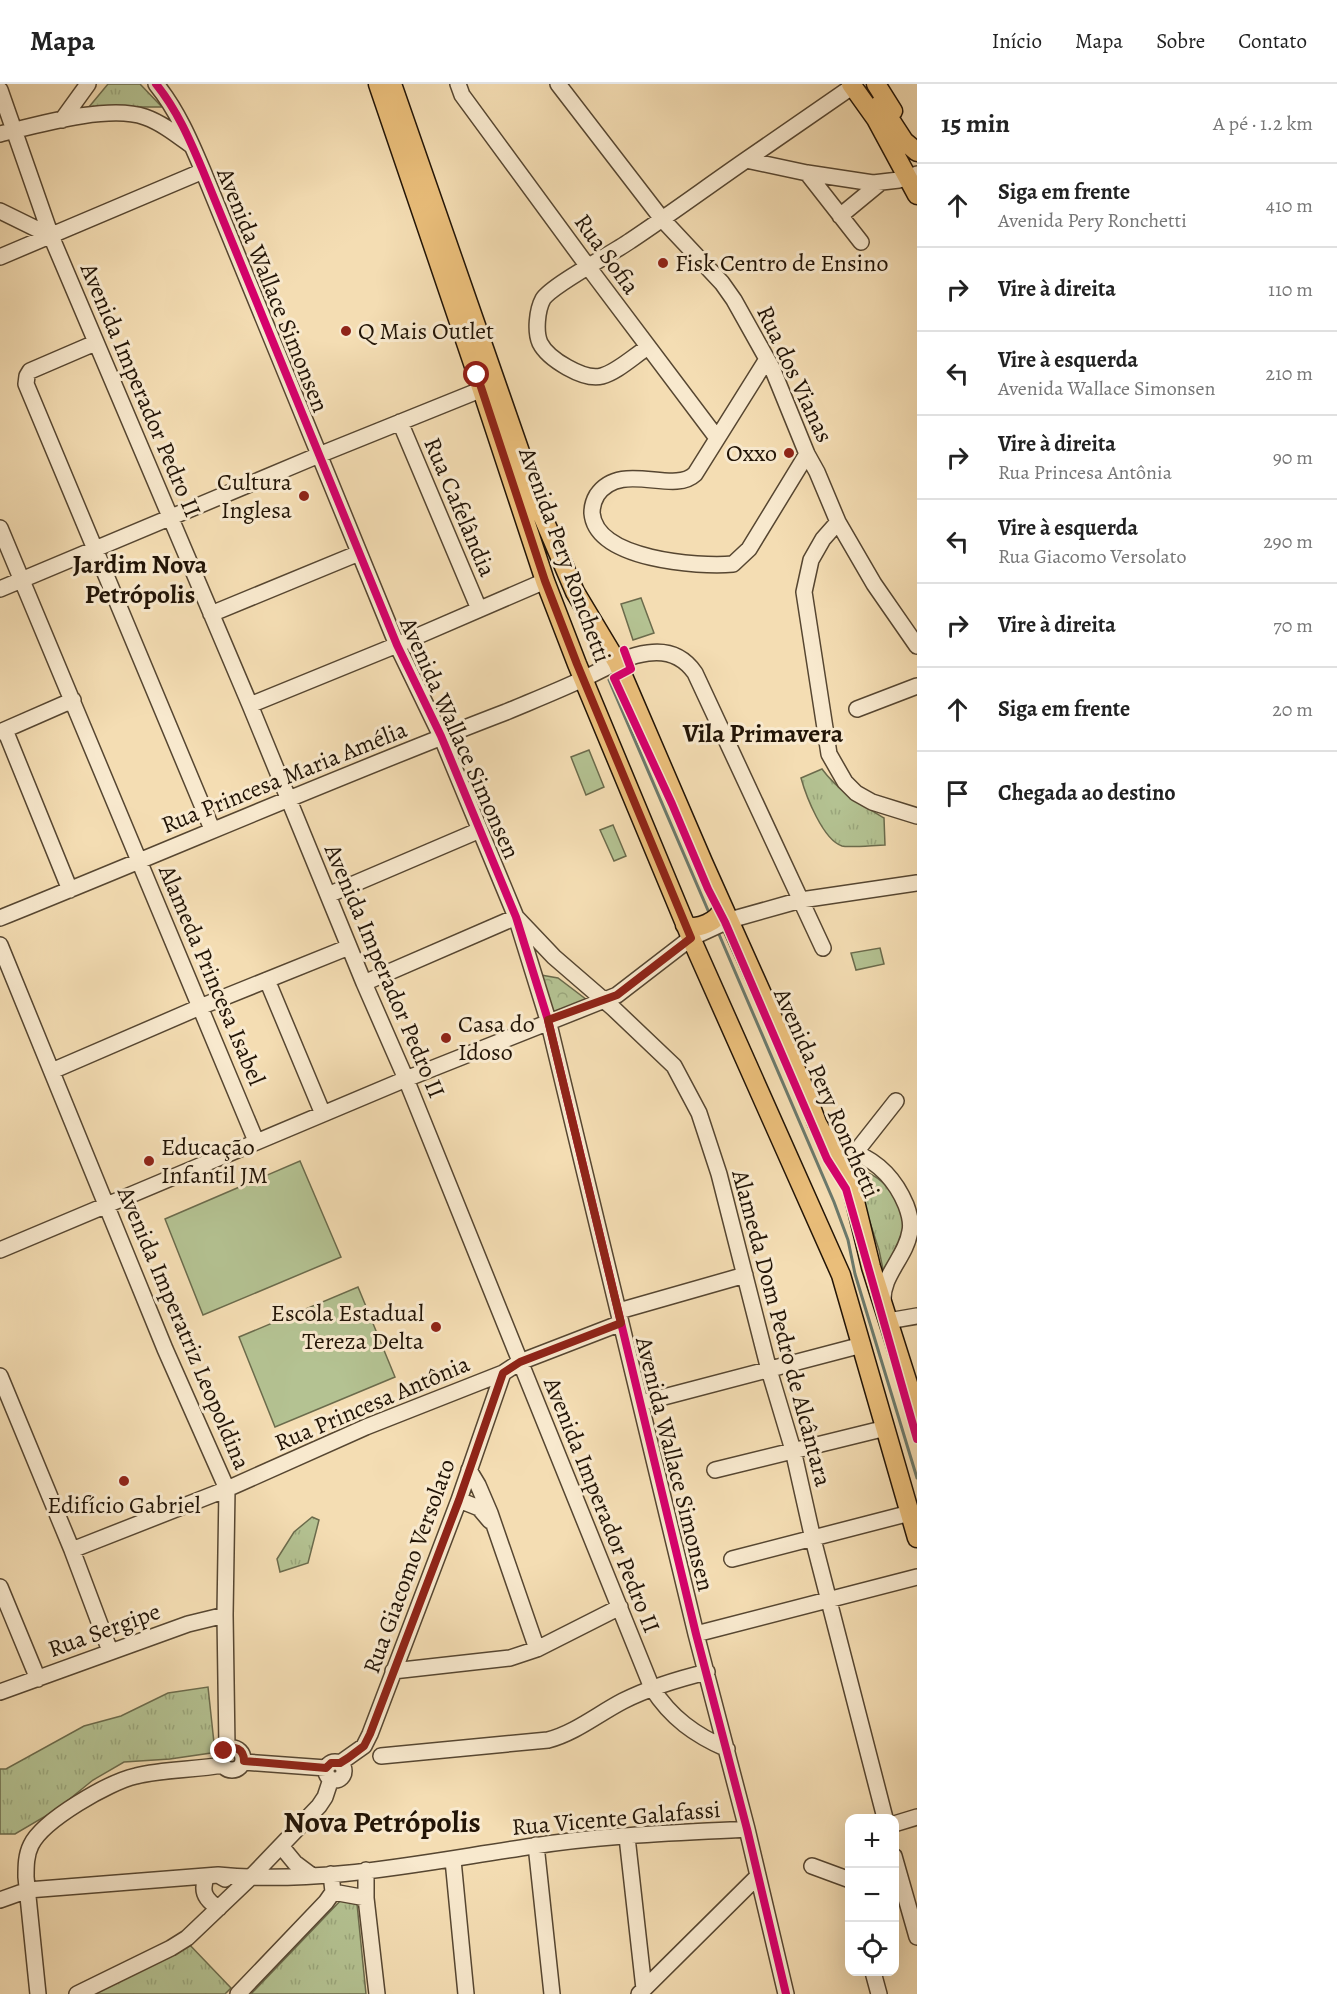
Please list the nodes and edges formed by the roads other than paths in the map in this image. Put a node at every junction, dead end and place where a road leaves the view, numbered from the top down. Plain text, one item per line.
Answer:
1 (88, 84) edge
2 (156, 84) edge
3 (378, 84) edge
4 (392, 84) edge
5 (558, 84) edge
6 (876, 84) edge
7 (460, 89) edge
8 (855, 89) edge
9 (0, 90) edge
10 (62, 120) junction
11 (7, 132) edge
12 (192, 146) junction
13 (917, 152) edge
14 (746, 160) junction
15 (203, 171) junction
16 (807, 174) junction
17 (913, 175) edge
18 (880, 183) junction
19 (917, 195) edge
20 (41, 208) junction
21 (0, 211) edge
22 (840, 216) junction
23 (662, 219) junction
24 (25, 224) junction
25 (51, 236) junction
26 (861, 242) dead end
27 (0, 257) edge
28 (589, 268) junction
29 (95, 343) junction
30 (648, 347) junction
31 (767, 359) junction
32 (489, 386) junction
33 (400, 422) junction
34 (717, 438) junction
35 (807, 454) junction
36 (319, 455) junction
37 (171, 518) junction
38 (838, 522) junction
39 (0, 528) edge
40 (95, 549) junction
41 (359, 553) junction
42 (21, 580) junction
43 (545, 581) junction
44 (0, 589) edge
45 (478, 609) junction
46 (211, 614) junction
47 (397, 645) junction
48 (917, 646) edge
49 (617, 662) junction
50 (584, 679) junction
51 (917, 686) edge
52 (73, 700) junction
53 (250, 705) junction
54 (857, 709) dead end
55 (2, 731) edge
56 (441, 736) junction
57 (289, 799) junction
58 (917, 816) edge
59 (212, 829) junction
60 (480, 830) junction
61 (140, 860) junction
62 (917, 883) edge
63 (70, 890) junction
64 (328, 895) junction
65 (801, 900) junction
66 (516, 916) junction
67 (723, 917) junction
68 (0, 918) edge
69 (694, 931) junction
70 (0, 945) edge
71 (349, 947) junction
72 (823, 948) dead end
73 (267, 980) junction
74 (364, 983) junction
75 (604, 1000) junction
76 (200, 1007) junction
77 (548, 1020) junction
78 (52, 1071) junction
79 (406, 1079) junction
80 (802, 1083) junction
81 (896, 1101) dead end
82 (323, 1114) junction
83 (256, 1141) junction
84 (855, 1153) junction
85 (900, 1191) junction
86 (917, 1193) edge
87 (107, 1205) junction
88 (914, 1226) edge
89 (0, 1250) edge
90 (745, 1275) junction
91 (886, 1315) junction
92 (917, 1316) edge
93 (620, 1317) junction
94 (862, 1345) junction
95 (520, 1362) junction
96 (770, 1370) junction
97 (503, 1373) junction
98 (0, 1376) edge
99 (473, 1385) junction
100 (493, 1401) junction
101 (641, 1402) junction
102 (915, 1403) edge
103 (885, 1428) junction
104 (793, 1450) junction
105 (469, 1470) junction
106 (715, 1470) dead end
107 (227, 1489) junction
108 (459, 1500) junction
109 (910, 1513) junction
110 (495, 1529) junction
111 (917, 1538) edge
112 (813, 1539) junction
113 (72, 1550) junction
114 (732, 1559) dead end
115 (917, 1577) edge
116 (0, 1587) edge
117 (829, 1599) junction
118 (620, 1607) junction
119 (225, 1615) junction
120 (696, 1634) junction
121 (537, 1649) junction
122 (110, 1651) junction
123 (393, 1671) junction
124 (707, 1672) junction
125 (38, 1679) junction
126 (652, 1688) junction
127 (0, 1692) edge
128 (227, 1748) junction
129 (727, 1749) junction
130 (381, 1756) dead end
131 (244, 1761) junction
132 (223, 1765) junction
133 (332, 1770) junction
134 (884, 1814) edge
135 (917, 1817) edge
136 (899, 1822) edge
137 (747, 1829) junction
138 (627, 1837) junction
139 (536, 1845) junction
140 (281, 1846) junction
141 (453, 1860) junction
142 (812, 1866) dead end
143 (896, 1868) edge
144 (366, 1870) junction
145 (331, 1874) junction
146 (311, 1875) junction
147 (212, 1876) junction
148 (758, 1876) junction
149 (250, 1878) junction
150 (845, 1882) edge
151 (28, 1890) junction
152 (333, 1892) junction
153 (231, 1897) junction
154 (366, 1898) junction
155 (0, 1899) edge
156 (901, 1900) edge
157 (219, 1908) junction
158 (917, 1937) edge
159 (874, 1976) edge
160 (641, 1991) edge
161 (38, 1994) edge
162 (76, 1994) edge
163 (238, 1994) edge
164 (377, 1994) edge
165 (466, 1994) edge
166 (552, 1994) edge
167 (786, 1994) edge
168 (879, 1994) edge

1 - 10 street
2 - 12 street, Avenida Wallace Simonsen
3 - 32 main road, Avenida Pery Ronchetti
4 - 32 main road, Avenida Pery Ronchetti
5 - 23 street, Rua dos Vianas
6 - 13 main road
7 - 28 street, Rua Sofia
8 - 13 main road
8 - 14 street
8 - 17 main road
9 - 11 street, Avenida Imperador Pedro II
10 - 11 street
10 - 12 street
11 - 20 street, Avenida Imperador Pedro II
12 - 15 street, Avenida Wallace Simonsen
14 - 16 street
14 - 23 street
15 - 25 street
15 - 36 street, Avenida Wallace Simonsen
16 - 18 street
16 - 22 street
17 - 18 street
17 - 19 main road
18 - 22 street
20 - 24 street
20 - 25 street, Avenida Imperador Pedro II
21 - 24 street
22 - 26 street
23 - 28 street
23 - 31 street, Rua dos Vianas
24 - 25 street
25 - 27 street
25 - 29 street, Avenida Imperador Pedro II
28 - 30 street, Rua Sofia
28 - 30 street
29 - 37 street, Avenida Imperador Pedro II
29 - 40 street
30 - 34 street, Rua Sofia
31 - 34 street
31 - 35 street, Rua dos Vianas
32 - 33 street
32 - 43 main road, Avenida Pery Ronchetti
32 - 49 main road, Avenida Pery Ronchetti
33 - 36 street
33 - 45 street, Rua Cafelândia
34 - 35 street
35 - 38 street, Rua dos Vianas
36 - 37 street
36 - 41 street, Avenida Wallace Simonsen
37 - 40 street
37 - 46 street, Avenida Imperador Pedro II
38 - 48 street, Rua dos Vianas
38 - 58 street
39 - 42 street, Alameda Princesa Isabel
40 - 42 street
40 - 59 street
41 - 46 street
41 - 47 street, Avenida Wallace Simonsen
42 - 44 street
42 - 52 street, Alameda Princesa Isabel
43 - 45 street
43 - 50 main road, Avenida Pery Ronchetti
45 - 47 street
46 - 53 street, Avenida Imperador Pedro II
47 - 53 street
47 - 56 street, Avenida Wallace Simonsen
49 - 50 street, Rua Princesa Maria Amélia
49 - 65 street, Rua Princesa Maria Amélia
49 - 67 main road, Avenida Pery Ronchetti
50 - 56 street, Rua Princesa Maria Amélia
50 - 69 main road, Avenida Pery Ronchetti
51 - 54 street
52 - 55 street
52 - 61 street, Alameda Princesa Isabel
53 - 57 street, Avenida Imperador Pedro II
55 - 63 street
56 - 57 street, Rua Princesa Maria Amélia
56 - 60 street, Avenida Wallace Simonsen
57 - 59 street, Rua Princesa Maria Amélia
57 - 64 street, Avenida Imperador Pedro II
59 - 61 street, Rua Princesa Maria Amélia
60 - 64 street
60 - 66 street, Avenida Wallace Simonsen
61 - 63 street, Rua Princesa Maria Amélia
61 - 76 street, Alameda Princesa Isabel
62 - 65 street
63 - 68 street, Rua Princesa Maria Amélia
64 - 71 street, Avenida Imperador Pedro II
65 - 67 street
65 - 72 street, Rua Princesa Maria Amélia
66 - 74 street
66 - 75 street, Alameda Dom Pedro de Alcântara
66 - 77 street, Avenida Wallace Simonsen
67 - 69 main road
67 - 80 main road, Avenida Pery Ronchetti
69 - 75 street
69 - 94 main road, Avenida Pery Ronchetti
70 - 78 street, Avenida Imperatriz Leopoldina
71 - 73 street
71 - 74 street, Avenida Imperador Pedro II
73 - 76 street
73 - 82 street
74 - 79 street, Avenida Imperador Pedro II
75 - 77 street
75 - 90 street, Alameda Dom Pedro de Alcântara
76 - 78 street
76 - 83 street, Alameda Princesa Isabel
77 - 79 street
77 - 93 street, Avenida Wallace Simonsen
78 - 87 street, Avenida Imperatriz Leopoldina
79 - 82 street
79 - 95 street, Avenida Imperador Pedro II
80 - 84 street, Avenida Pery Ronchetti
80 - 91 main road, Avenida Pery Ronchetti
81 - 84 street
82 - 83 street
83 - 87 street
84 - 85 street, Avenida Pery Ronchetti
85 - 86 street
85 - 88 street, Avenida Pery Ronchetti
87 - 89 street
87 - 107 street, Avenida Imperatriz Leopoldina
88 - 91 street, Avenida Pery Ronchetti
90 - 93 street, Rua Princesa Antônia
90 - 96 street, Alameda Dom Pedro de Alcântara
91 - 92 street
91 - 102 main road, Avenida Pery Ronchetti
93 - 95 street, Rua Princesa Antônia
93 - 101 street, Avenida Wallace Simonsen
94 - 96 street
94 - 103 main road, Avenida Pery Ronchetti
95 - 97 street, Rua Princesa Antônia
95 - 118 street, Avenida Imperador Pedro II
96 - 101 street
96 - 104 street, Alameda Dom Pedro de Alcântara
97 - 99 street, Rua Princesa Antônia
97 - 100 street, Rua Giacomo Versolato
98 - 113 street
99 - 100 street
99 - 107 street, Rua Princesa Antônia
100 - 105 street, Rua Giacomo Versolato
101 - 120 street, Avenida Wallace Simonsen
103 - 104 street
103 - 109 main road, Avenida Pery Ronchetti
104 - 106 street
104 - 112 street, Alameda Dom Pedro de Alcântara
105 - 108 street, Rua Giacomo Versolato
105 - 110 street
107 - 113 street, Rua Princesa Antônia
107 - 119 street, Avenida Imperatriz Leopoldina
108 - 110 street
108 - 123 street, Rua Giacomo Versolato
109 - 111 main road, Avenida Pery Ronchetti
109 - 112 street
110 - 121 street
112 - 114 street
112 - 117 street, Alameda Dom Pedro de Alcântara
113 - 122 street
115 - 117 street
116 - 125 street
117 - 120 street
117 - 134 street, Alameda Dom Pedro de Alcântara
118 - 121 street
118 - 126 street, Avenida Imperador Pedro II
119 - 122 street, Rua Sergipe
119 - 128 street, Avenida Imperatriz Leopoldina
120 - 124 street, Avenida Wallace Simonsen
121 - 123 street
122 - 125 street, Rua Sergipe
123 - 133 street, Rua Giacomo Versolato
124 - 126 street
124 - 129 street, Avenida Wallace Simonsen
125 - 127 street, Rua Sergipe
126 - 129 street, Avenida Imperador Pedro II
126 - 130 street
128 - 131 street
128 - 132 street
129 - 137 street, Avenida Wallace Simonsen
131 - 132 street
131 - 133 street
132 - 151 street
133 - 140 street, Rua Giacomo Versolato
135 - 136 street
137 - 138 street, Rua Vicente Galafassi
137 - 148 street, Avenida Wallace Simonsen
138 - 139 street, Rua Vicente Galafassi
138 - 160 street
139 - 141 street, Rua Vicente Galafassi
139 - 166 street
140 - 146 street
140 - 149 street, Rua Giacomo Versolato
141 - 144 street, Rua Vicente Galafassi
141 - 165 street
142 - 150 street
143 - 156 street
144 - 145 street, Rua Vicente Galafassi
144 - 154 street
145 - 146 street, Rua Vicente Galafassi
145 - 152 street
146 - 149 street, Rua Vicente Galafassi
147 - 149 street, Rua Vicente Galafassi
147 - 151 street, Rua Vicente Galafassi
147 - 153 street
147 - 157 street
148 - 160 street
148 - 167 street, Avenida Wallace Simonsen
149 - 153 street, Rua Giacomo Versolato
151 - 155 street, Rua Vicente Galafassi
151 - 161 street
152 - 154 street
152 - 163 street
153 - 157 street
154 - 164 street
156 - 158 street
157 - 162 street
159 - 168 street

